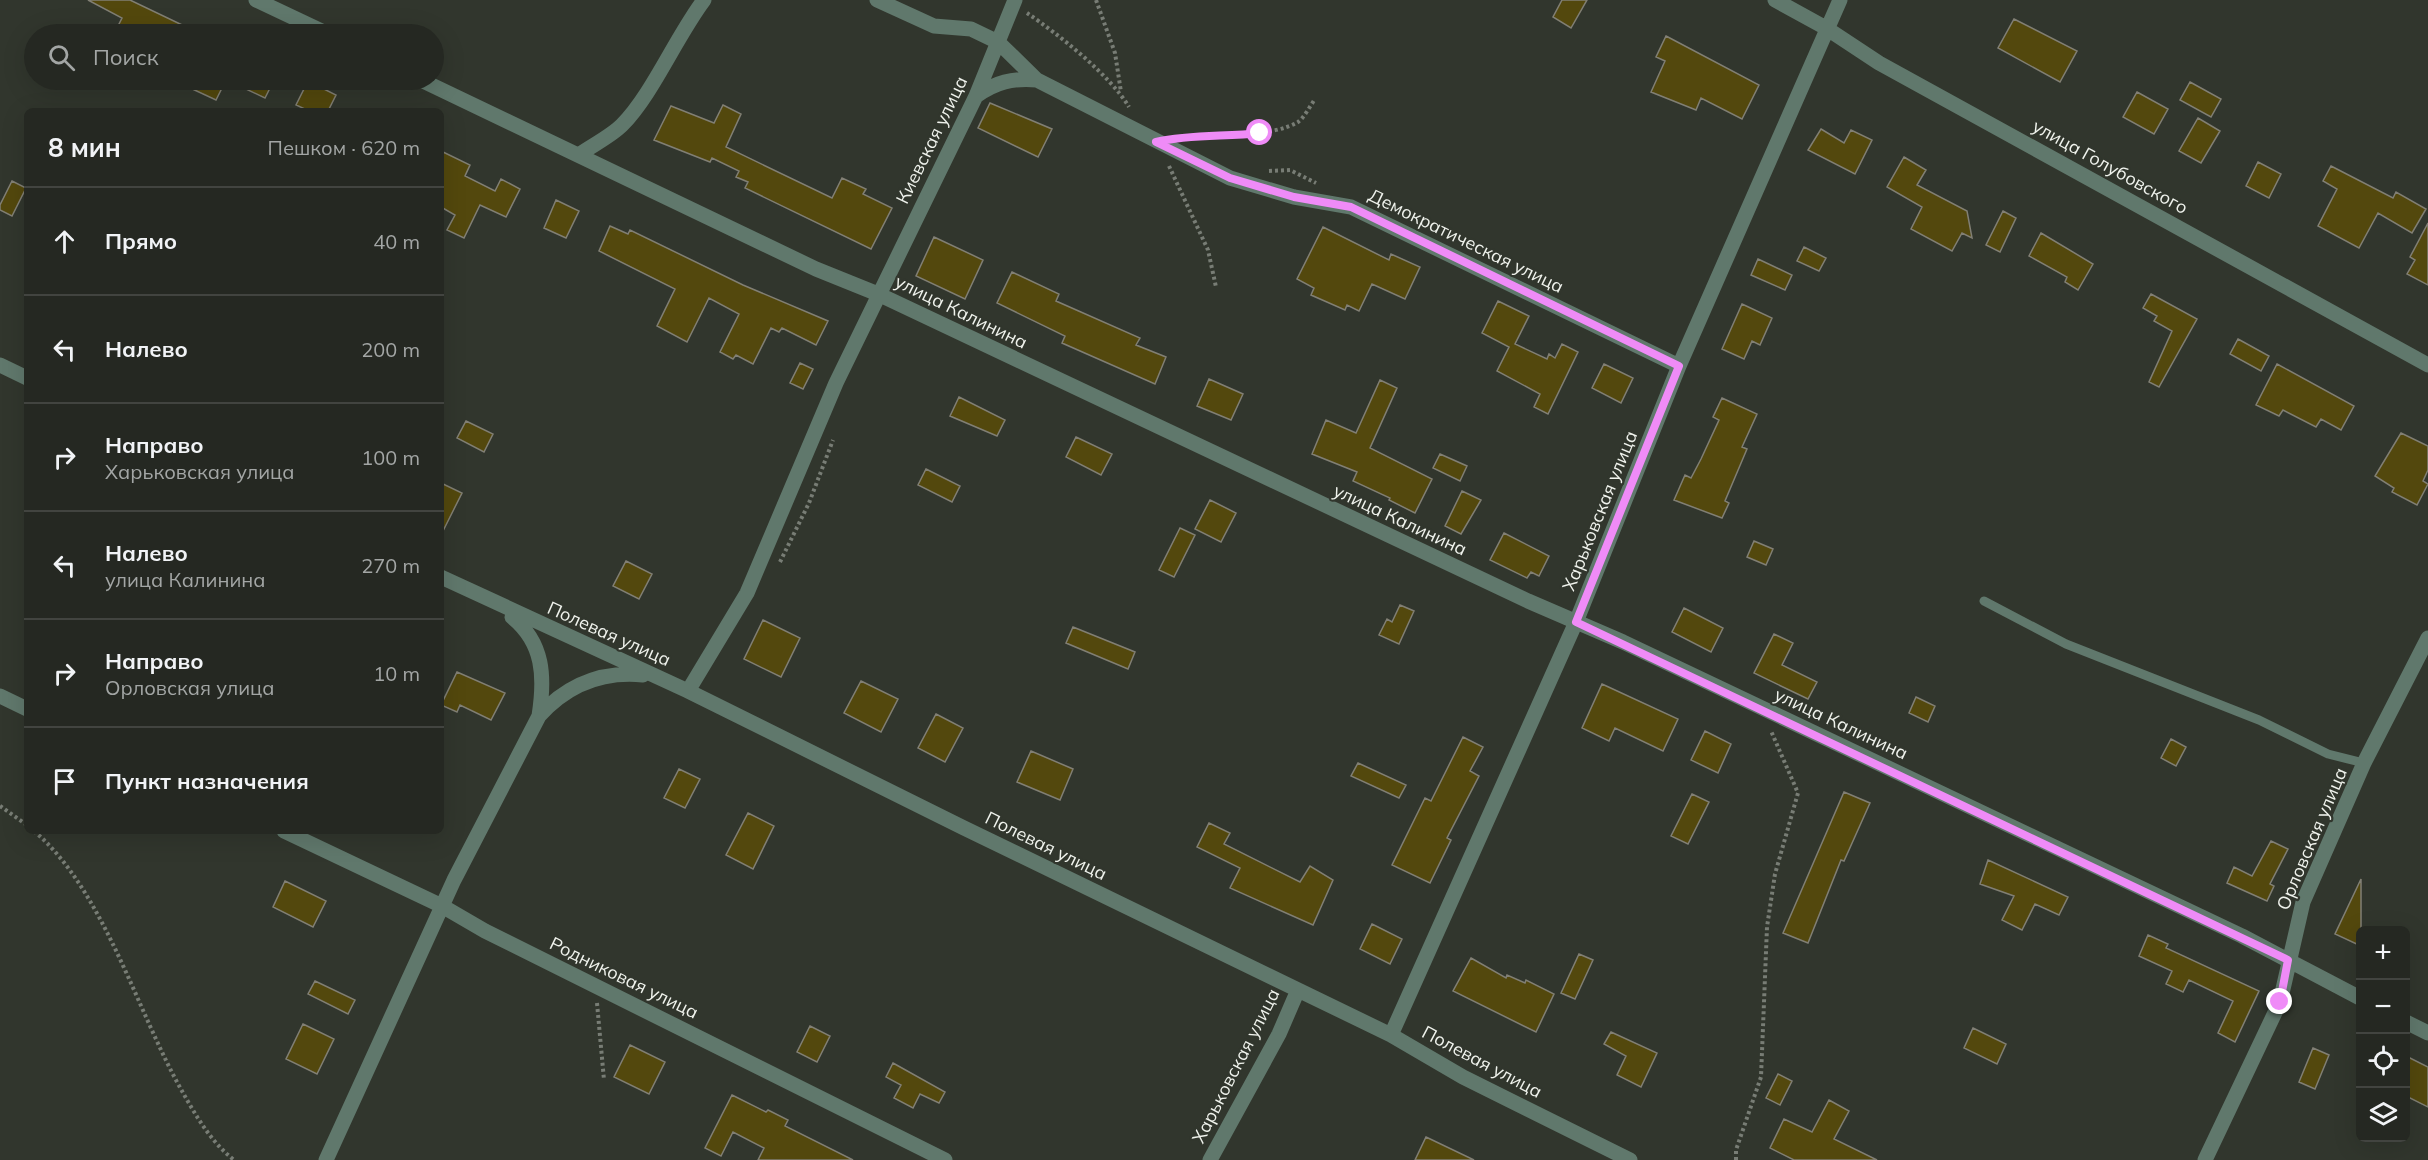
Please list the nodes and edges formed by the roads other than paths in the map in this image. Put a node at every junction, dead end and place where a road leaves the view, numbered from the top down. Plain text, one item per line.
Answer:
1 (256, 0) edge
2 (704, 0) edge
3 (877, 0) edge
4 (1775, 0) edge
5 (1840, 0) edge
6 (1014, 2) edge
7 (307, 24) edge
8 (1826, 28) junction
9 (998, 42) junction
10 (1037, 80) junction
11 (442, 90) edge
12 (976, 96) junction
13 (580, 154) junction
14 (878, 294) junction
15 (0, 365) edge
16 (2428, 365) edge
17 (1679, 366) junction
18 (24, 377) edge
19 (444, 578) edge
20 (1984, 601) dead end
21 (498, 605) junction
22 (1576, 622) junction
23 (2428, 638) edge
24 (655, 676) junction
25 (688, 691) junction
26 (0, 696) edge
27 (24, 708) edge
28 (539, 716) junction
29 (2364, 763) junction
30 (290, 834) edge
31 (442, 906) junction
32 (2288, 960) junction
33 (1298, 990) junction
34 (2356, 995) edge
35 (2410, 1024) edge
36 (2428, 1034) edge
37 (1391, 1035) junction
38 (326, 1160) edge
39 (945, 1160) edge
40 (1210, 1160) edge
41 (1630, 1160) edge
42 (2205, 1160) edge

1 - 7 street
2 - 13 street
3 - 9 street, Демократическая улица
4 - 8 street, улица Голубовского
5 - 8 street, Харьковская улица
6 - 9 street, Киевская улица
8 - 16 street, улица Голубовского
8 - 17 street, Харьковская улица
9 - 10 street, Демократическая улица
9 - 12 street, Киевская улица
10 - 12 street
10 - 17 street, Демократическая улица
11 - 13 street, улица Калинина
12 - 14 street, Киевская улица
13 - 14 street, улица Калинина
14 - 22 street, улица Калинина
14 - 25 street, Киевская улица
15 - 18 street
17 - 22 street, Харьковская улица
19 - 21 street, Полевая улица
20 - 29 lane
21 - 24 street, Полевая улица
21 - 28 street
22 - 32 street, улица Калинина
22 - 37 street, Харьковская улица
23 - 29 street, Орловская улица
24 - 25 street, Полевая улица
24 - 28 street
25 - 33 street, Полевая улица
26 - 27 street
28 - 31 street
29 - 32 street, Орловская улица
30 - 31 street, Родниковая улица
31 - 38 street
31 - 39 street, Родниковая улица
32 - 34 street, улица Калинина
32 - 42 street, Орловская улица
33 - 37 street, Полевая улица
33 - 40 street, Харьковская улица
35 - 36 street
37 - 41 street, Полевая улица

